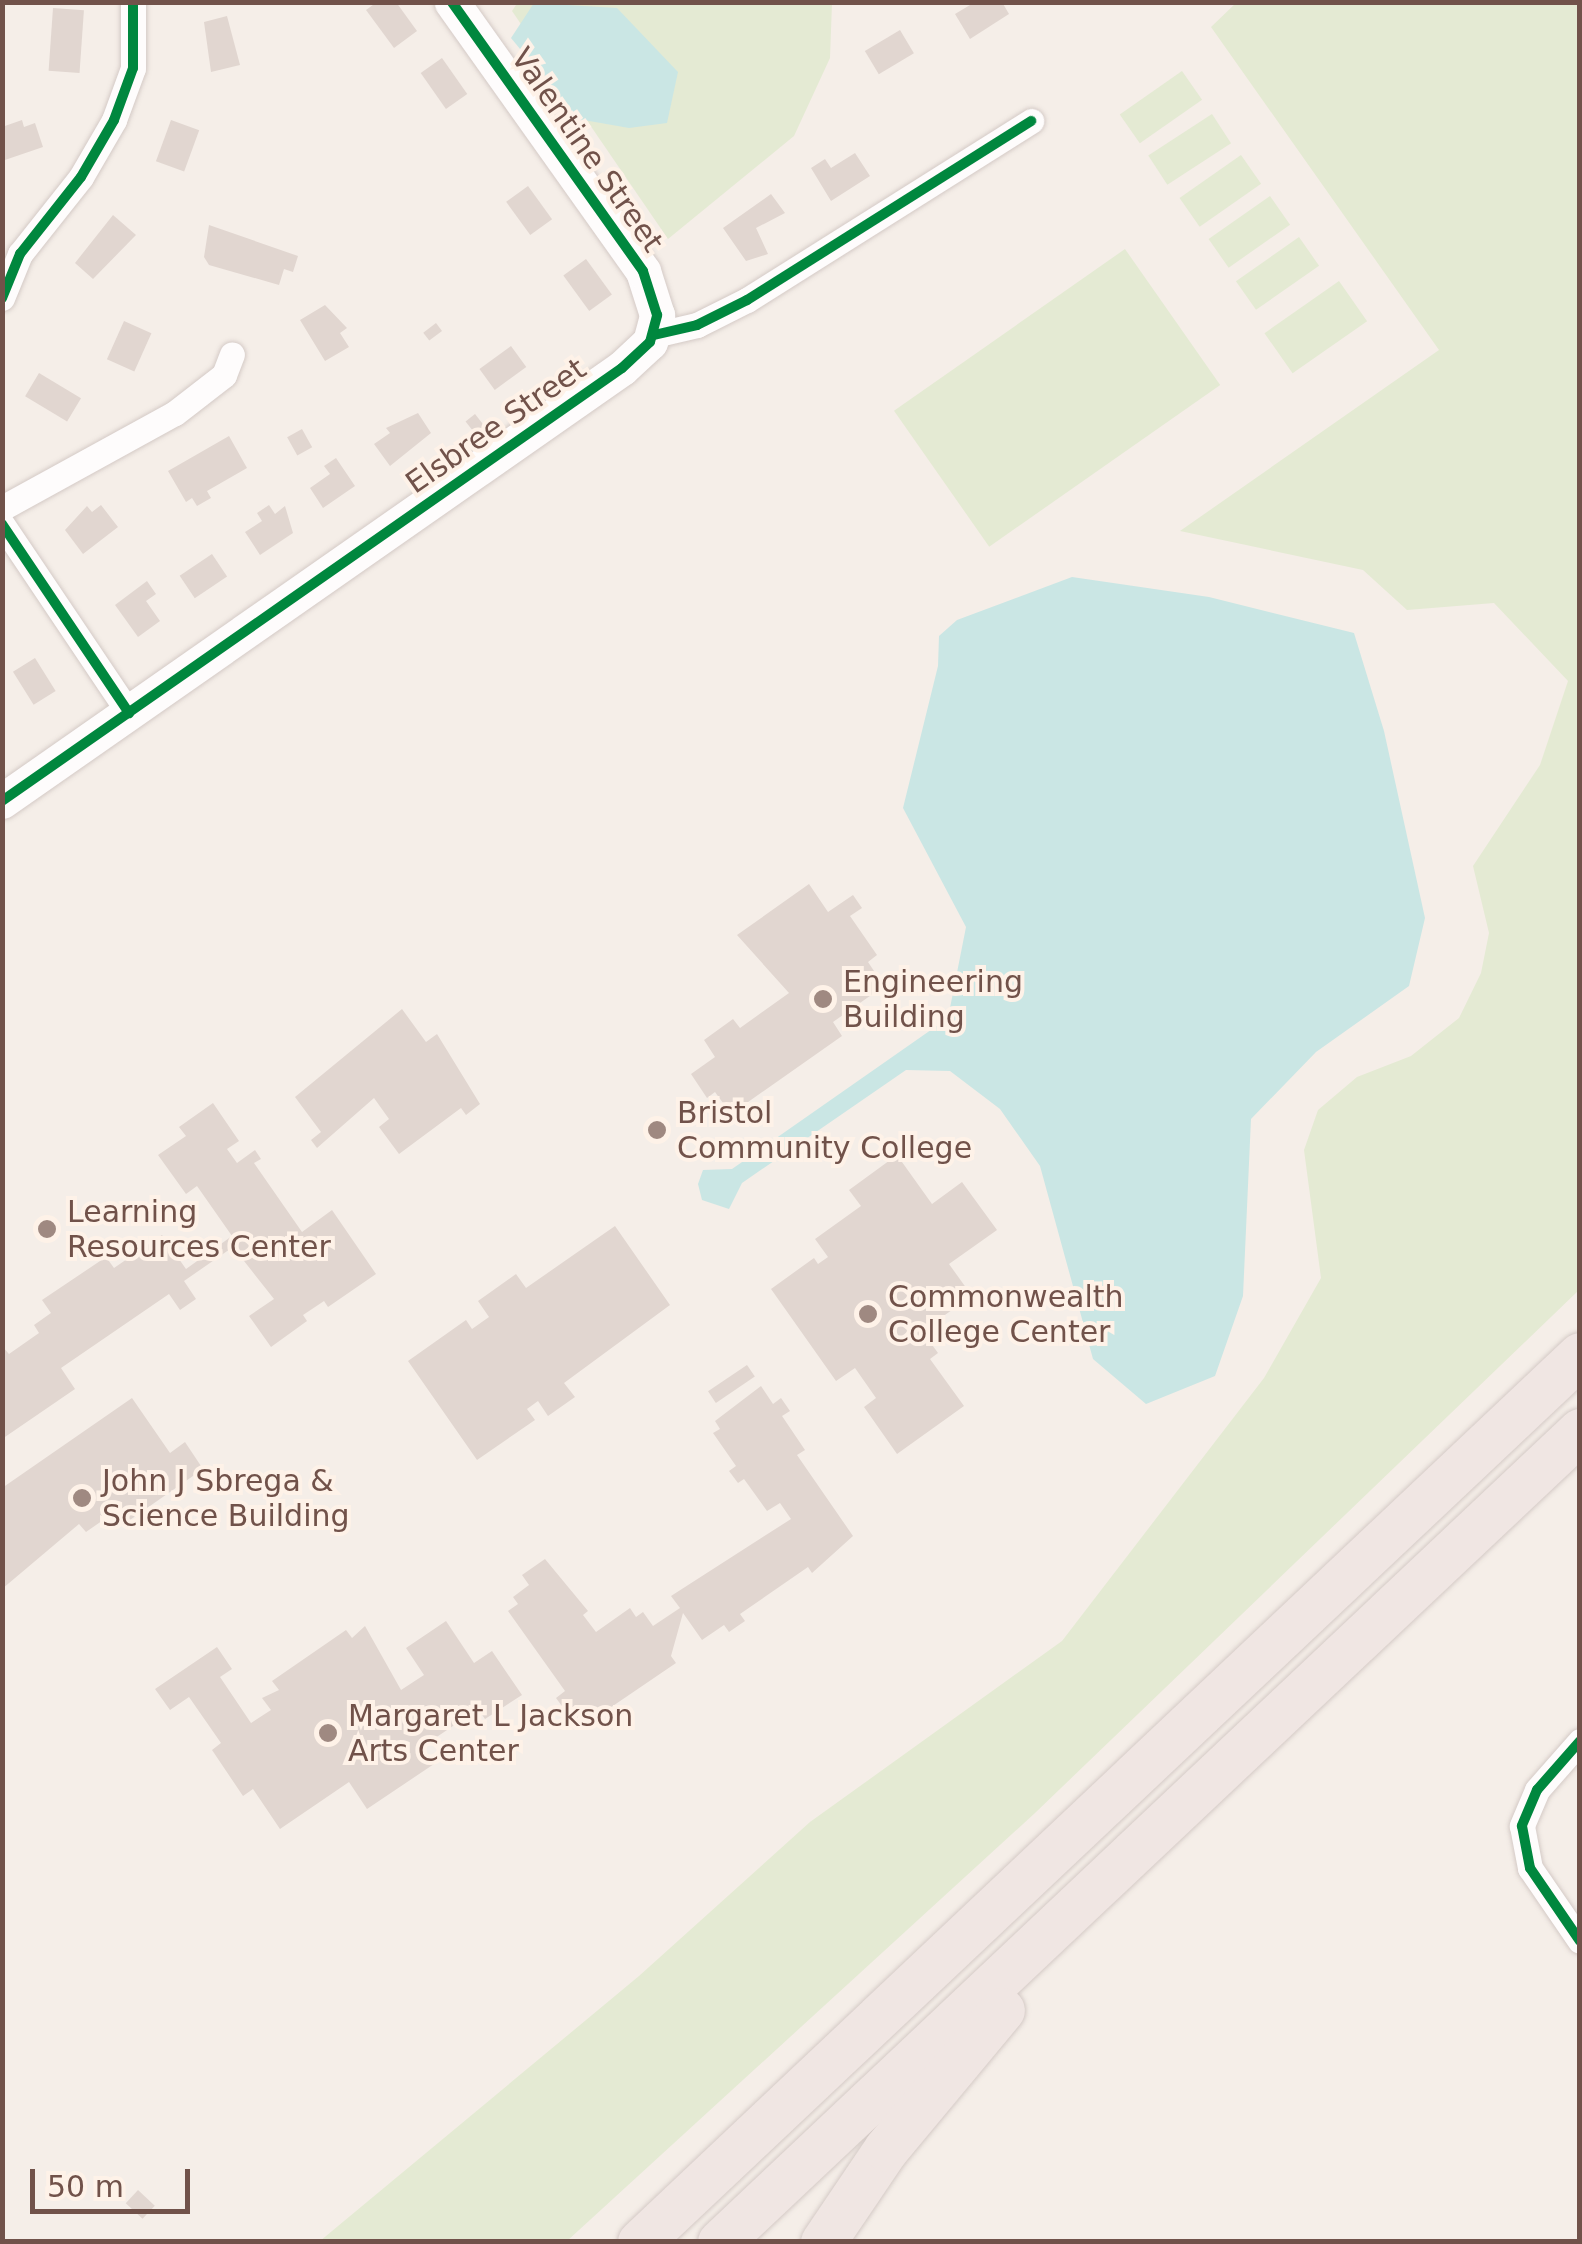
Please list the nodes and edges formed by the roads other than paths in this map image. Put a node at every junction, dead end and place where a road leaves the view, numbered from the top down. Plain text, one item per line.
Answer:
1 (133, 2) edge
2 (452, 2) edge
3 (1031, 121) dead end
4 (4, 284) edge
5 (654, 336) junction
6 (232, 354) dead end
7 (2, 508) edge
8 (2, 524) edge
9 (129, 713) junction
10 (2, 802) edge
11 (1580, 1356) edge
12 (1580, 1431) edge
13 (1580, 1741) edge
14 (1207, 1781) junction
15 (1580, 1941) edge
16 (640, 2242) edge
17 (720, 2242) edge
18 (823, 2242) edge

1 - 4 street
2 - 5 street, Valentine Street
3 - 5 street, Elsbree Street
5 - 9 street, Elsbree Street
6 - 7 street
8 - 9 street
9 - 10 street, Elsbree Street
11 - 16 highway
12 - 14 highway
13 - 15 street
14 - 17 highway
14 - 18 highway

